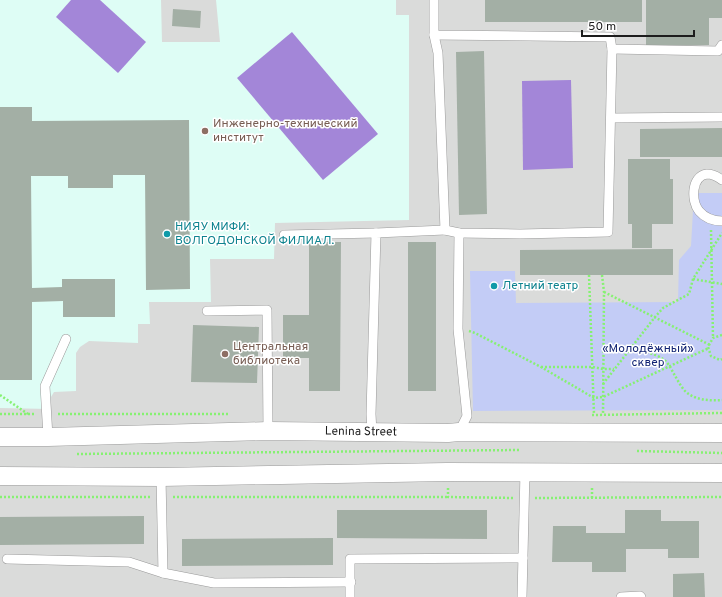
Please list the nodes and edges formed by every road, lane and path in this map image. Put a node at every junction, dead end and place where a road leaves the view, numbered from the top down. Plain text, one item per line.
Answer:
1 (434, 0) edge
2 (434, 35) junction
3 (722, 45) edge
4 (612, 49) junction
5 (722, 117) edge
6 (611, 118) junction
7 (722, 180) edge
8 (711, 220) junction
9 (722, 221) edge
10 (445, 230) junction
11 (459, 232) junction
12 (722, 232) edge
13 (376, 233) junction
14 (284, 235) dead end
15 (711, 250) junction
16 (589, 275) dead end
17 (602, 275) dead end
18 (693, 279) junction
19 (712, 283) junction
20 (722, 284) edge
21 (604, 292) junction
22 (208, 311) dead end
23 (655, 316) junction
24 (458, 329) junction
25 (722, 335) edge
26 (713, 338) junction
27 (66, 339) dead end
28 (709, 346) junction
29 (631, 348) junction
30 (722, 359) edge
31 (541, 367) junction
32 (593, 367) junction
33 (670, 367) junction
34 (603, 369) junction
35 (615, 369) junction
36 (603, 384) junction
37 (0, 395) edge
38 (603, 397) junction
39 (594, 398) junction
40 (722, 400) edge
41 (28, 414) dead end
42 (603, 414) dead end
43 (268, 431) junction
44 (722, 432) edge
45 (372, 433) junction
46 (594, 433) junction
47 (0, 437) edge
48 (48, 437) junction
49 (451, 439) junction
50 (524, 450) dead end
51 (631, 450) dead end
52 (722, 453) edge
53 (72, 454) dead end
54 (525, 471) junction
55 (447, 472) junction
56 (593, 472) junction
57 (722, 472) edge
58 (0, 476) edge
59 (161, 477) junction
60 (0, 497) edge
61 (161, 497) junction
62 (722, 497) edge
63 (448, 498) junction
64 (524, 498) junction
65 (592, 498) junction
66 (523, 558) junction
67 (7, 559) dead end
68 (163, 573) junction
69 (351, 582) junction
70 (350, 597) edge
71 (522, 597) edge
72 (621, 597) edge
73 (641, 597) edge

1 - 2 lane
2 - 4 lane
2 - 10 lane
3 - 4 lane
4 - 6 lane
5 - 6 lane
6 - 11 lane
7 - 8 lane
8 - 9 lane
8 - 15 path
10 - 11 lane
10 - 13 lane
11 - 24 lane
12 - 15 path
13 - 14 lane
13 - 45 lane
15 - 18 path
15 - 19 path
16 - 32 path
17 - 21 path
18 - 19 path
18 - 23 path
19 - 20 path
19 - 26 path
21 - 23 path
21 - 34 path
22 - 43 lane
23 - 28 path
23 - 29 path
24 - 31 path
24 - 49 lane
25 - 26 path
26 - 28 path
27 - 48 lane
28 - 30 path
28 - 33 path
29 - 33 path
29 - 35 path
31 - 32 path
31 - 39 path
32 - 34 path
32 - 39 path
33 - 38 path
33 - 40 path
34 - 35 path
34 - 36 path
35 - 36 path
36 - 38 path
37 - 41 path
38 - 39 path
38 - 42 path
39 - 46 path
43 - 45 street, Lenina Street
43 - 48 street, Lenina Street
44 - 46 street, Lenina Street
45 - 49 street, Lenina Street
46 - 49 street, Lenina Street
47 - 48 street, Lenina Street
49 - 50 path
49 - 53 path
49 - 55 path
51 - 52 path
54 - 55 street
54 - 56 street
54 - 64 lane
55 - 59 street
55 - 63 path
56 - 57 street
56 - 65 path
58 - 59 street
59 - 61 lane
60 - 61 path
61 - 63 path
61 - 68 lane
62 - 65 path
63 - 64 path
64 - 65 path
64 - 66 lane
66 - 69 lane
66 - 71 lane
67 - 68 lane
68 - 69 lane
69 - 70 lane
72 - 73 lane

